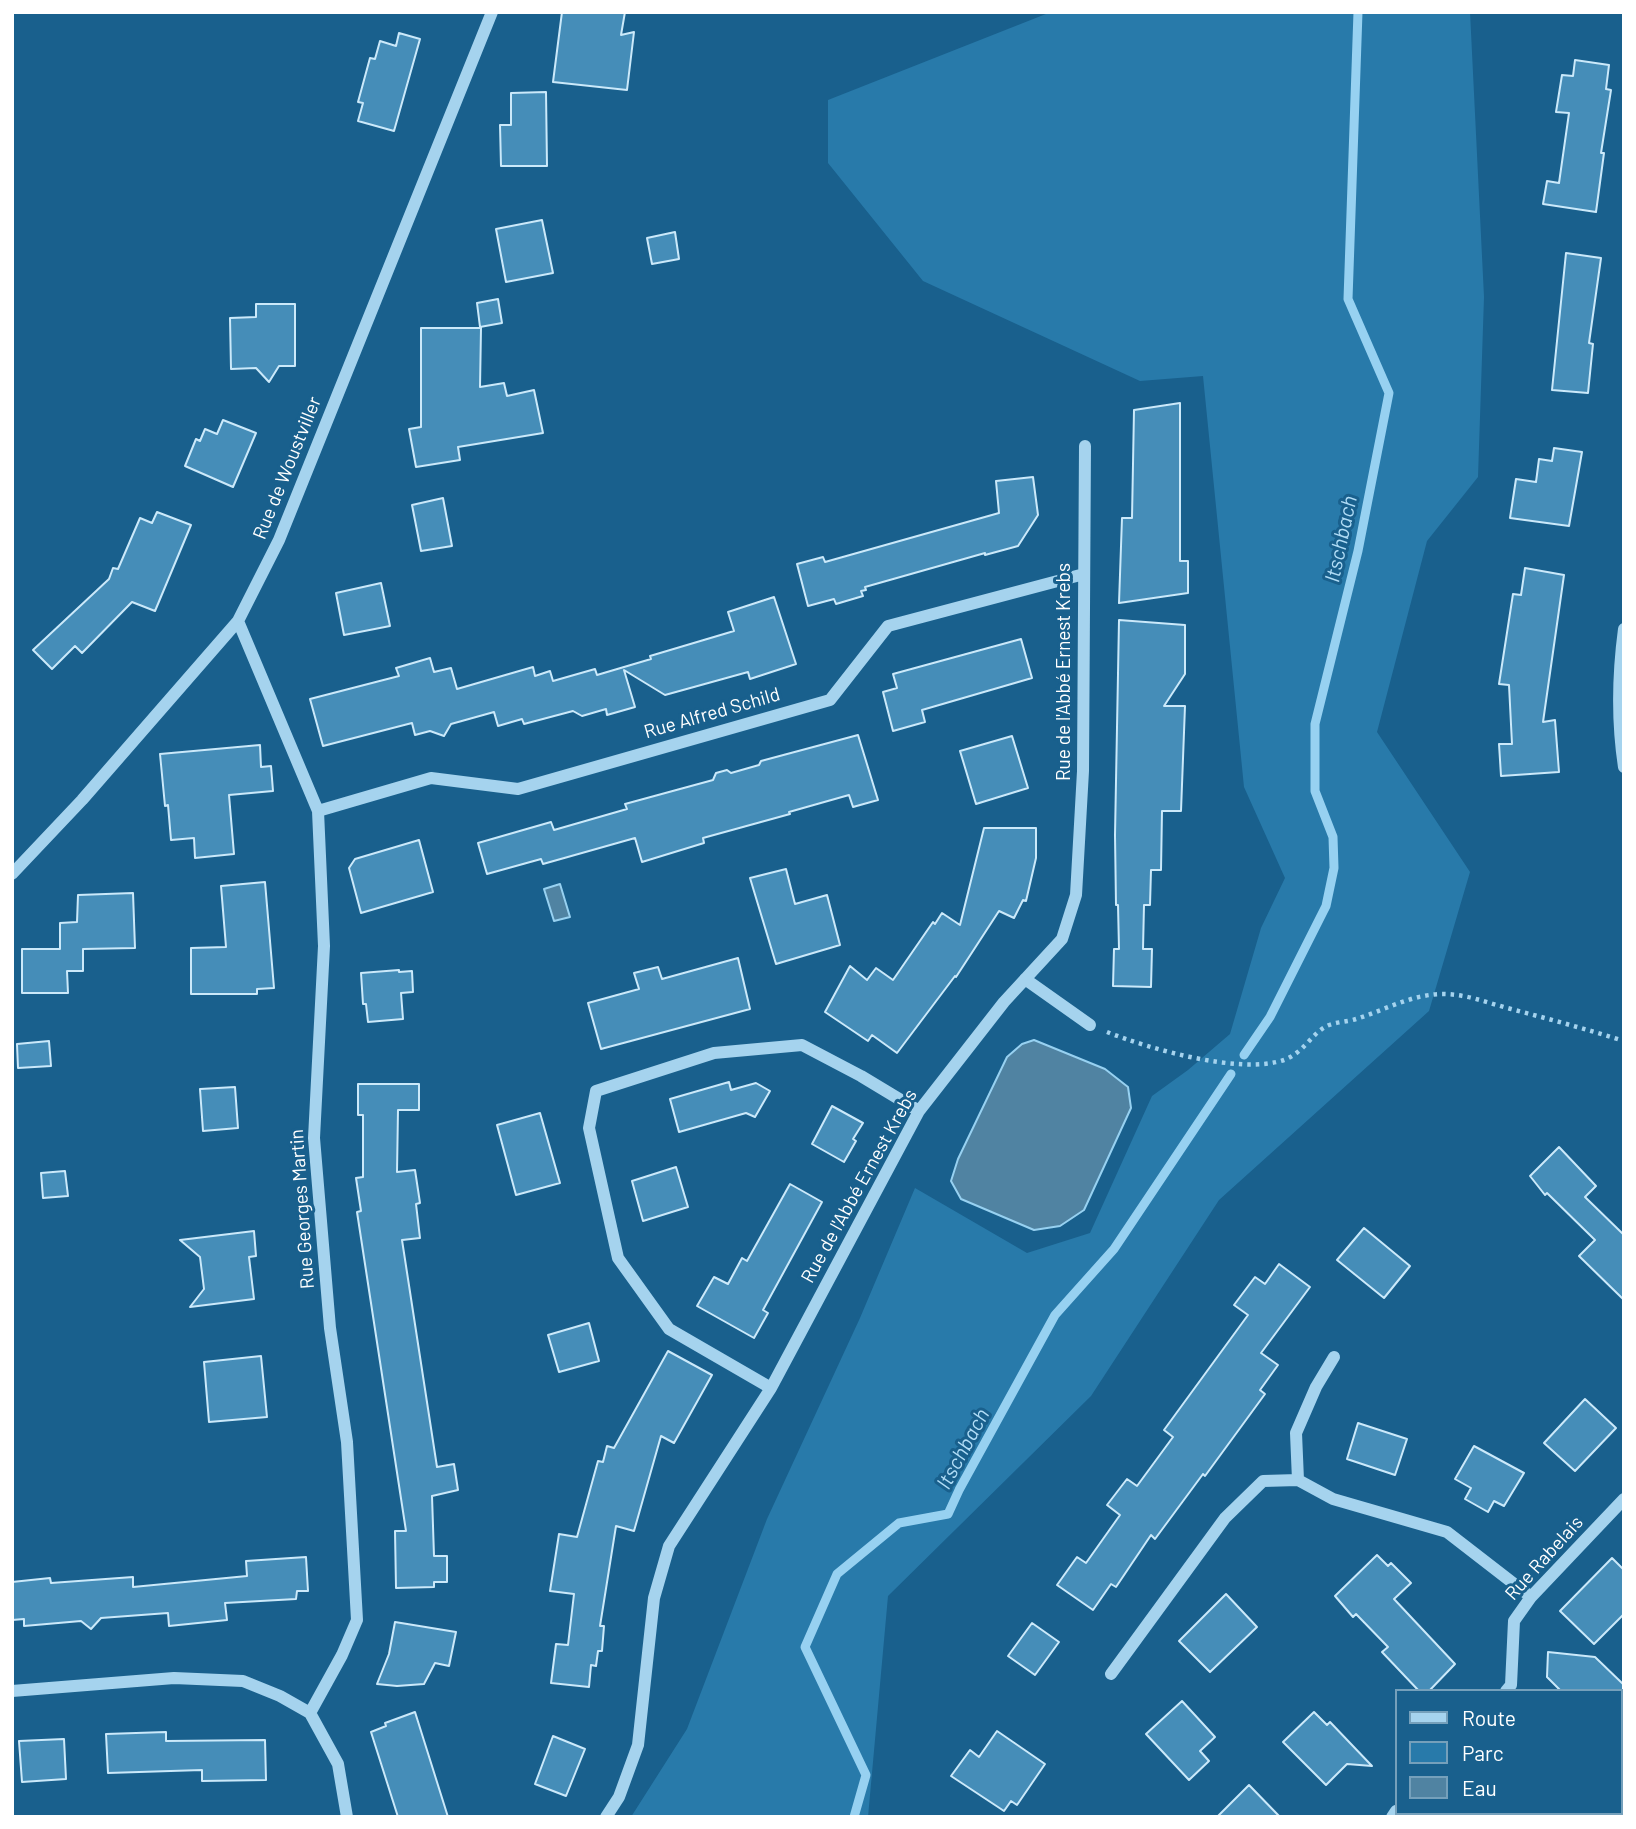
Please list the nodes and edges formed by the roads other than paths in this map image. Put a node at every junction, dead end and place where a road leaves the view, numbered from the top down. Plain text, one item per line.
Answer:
1 (492, 12) edge
2 (1085, 446) dead end
3 (1084, 574) junction
4 (238, 621) junction
5 (1624, 629) edge
6 (1624, 767) edge
7 (318, 811) junction
8 (12, 874) edge
9 (1025, 979) junction
10 (1090, 1026) road end
11 (919, 1111) junction
12 (1334, 1357) dead end
13 (772, 1388) junction
14 (1298, 1480) junction
15 (1624, 1499) edge
16 (1531, 1597) junction
17 (1111, 1674) dead end
18 (1512, 1689) edge
19 (12, 1691) edge
20 (310, 1713) junction
21 (347, 1817) edge
22 (606, 1817) edge

1 - 4 street, Rue de Woustviller
2 - 3 street, Rue de l'Abbé Ernest Krebs
3 - 7 street, Rue Alfred Schild
3 - 9 street, Rue de l'Abbé Ernest Krebs
4 - 7 street, Rue Georges Martin
4 - 8 street, Rue de Woustviller
5 - 6 street
7 - 20 street, Rue Georges Martin
9 - 10 street
9 - 11 street, Rue de l'Abbé Ernest Krebs
11 - 13 street, Rue de l'Abbé Ernest Krebs
11 - 13 street
12 - 14 street
13 - 22 street, Rue de l'Abbé Ernest Krebs
14 - 16 street
14 - 17 street
15 - 16 street, Rue Rabelais
16 - 18 street, Rue Rabelais
19 - 20 street
20 - 21 street

